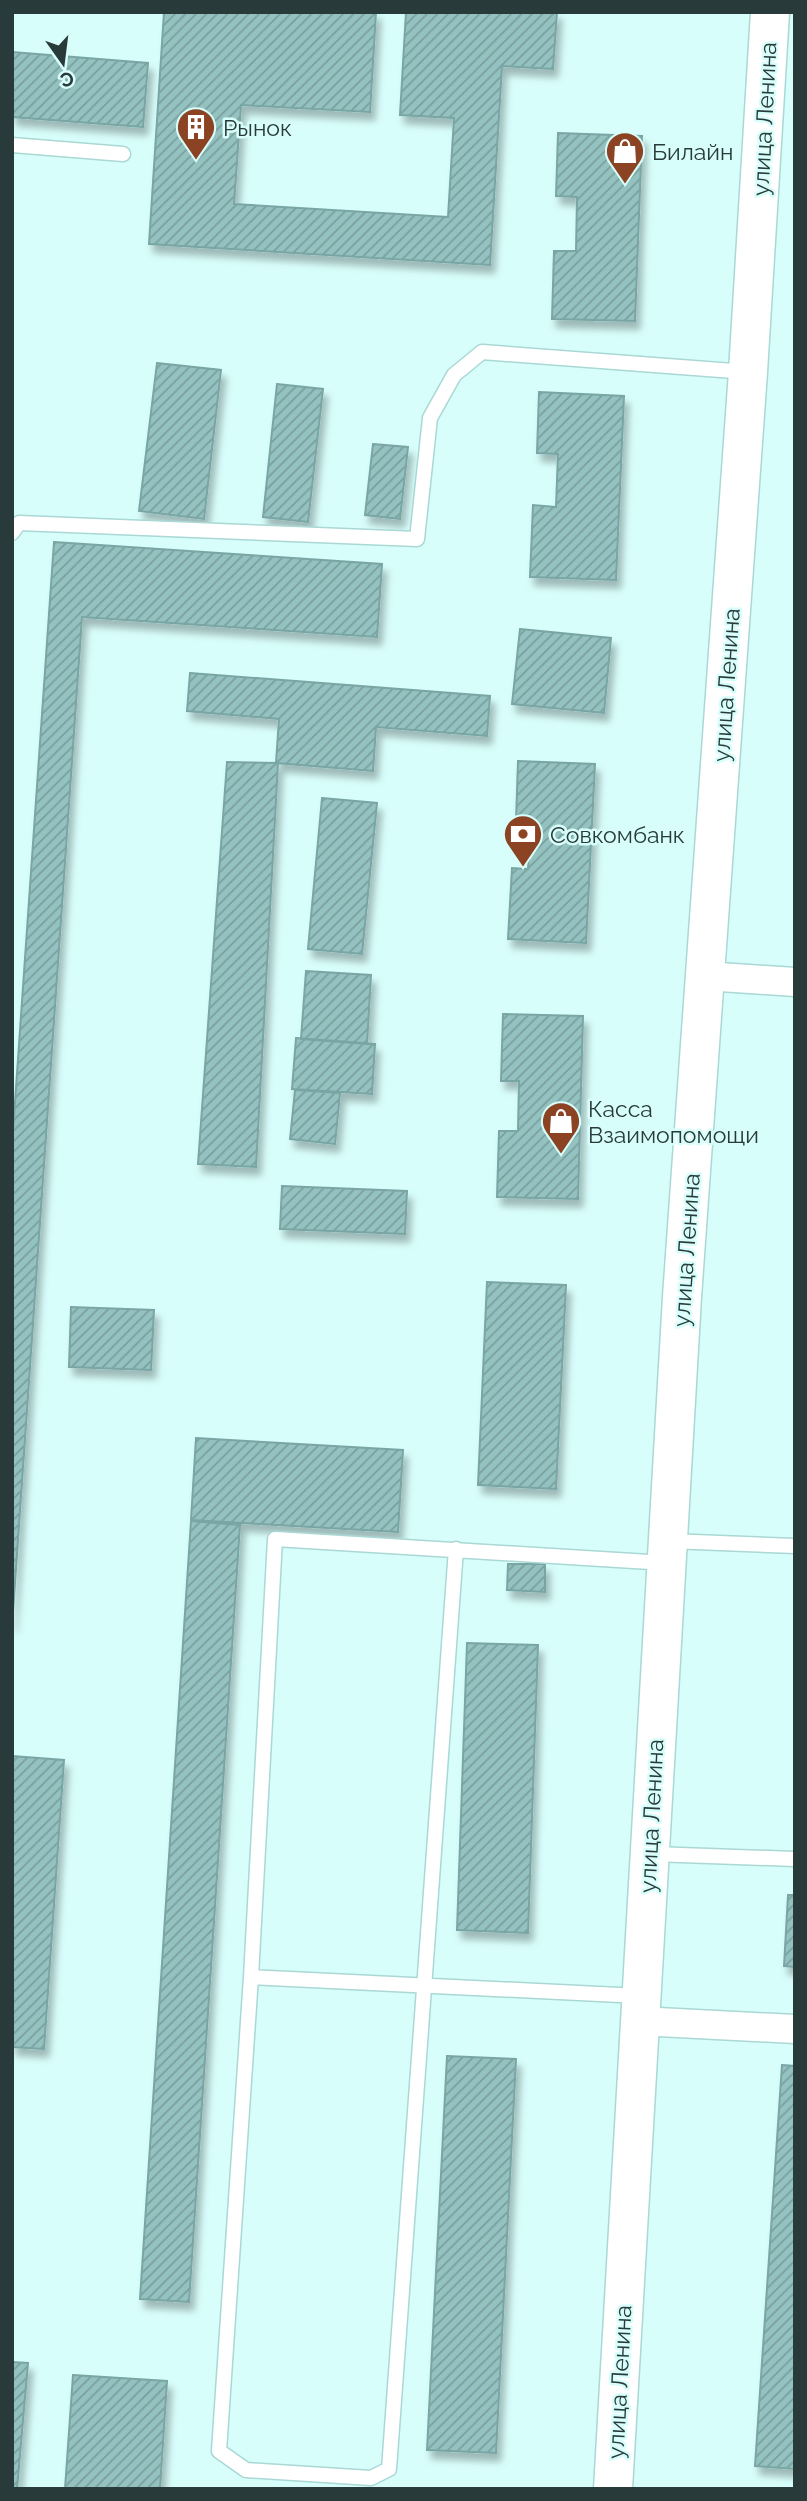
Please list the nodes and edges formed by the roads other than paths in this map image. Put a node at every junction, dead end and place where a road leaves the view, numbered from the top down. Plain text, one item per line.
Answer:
1 (770, 12) edge
2 (12, 145) edge
3 (123, 154) dead end
4 (748, 372) junction
5 (12, 533) edge
6 (705, 976) junction
7 (795, 982) edge
8 (795, 1546) edge
9 (456, 1549) junction
10 (667, 1552) junction
11 (649, 1854) junction
12 (795, 1859) edge
13 (251, 1977) junction
14 (425, 1986) junction
15 (640, 2009) junction
16 (795, 2029) edge
17 (613, 2489) edge

1 - 4 street, улица Ленина
2 - 3 lane
4 - 5 lane
4 - 6 street, улица Ленина
6 - 7 street
6 - 10 street, улица Ленина
8 - 10 lane
9 - 10 lane
9 - 13 lane
9 - 14 lane
10 - 11 street, улица Ленина
11 - 12 lane
11 - 15 street, улица Ленина
13 - 14 lane
13 - 14 lane
14 - 15 lane
15 - 16 street
15 - 17 street, улица Ленина

